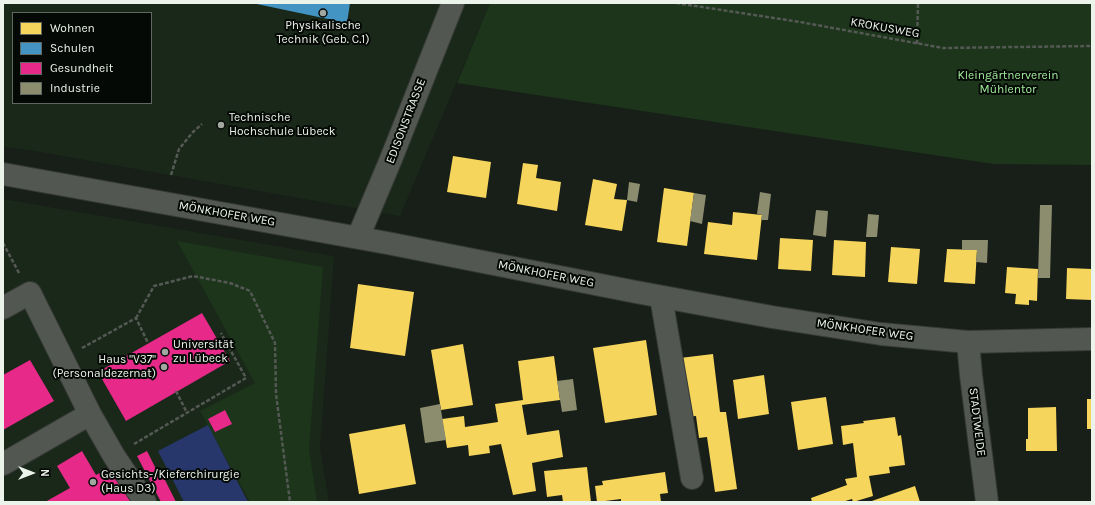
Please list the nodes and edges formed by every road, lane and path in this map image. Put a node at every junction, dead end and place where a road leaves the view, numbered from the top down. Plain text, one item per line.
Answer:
1 (453, 3) edge
2 (676, 3) edge
3 (918, 3) edge
4 (917, 44) junction
5 (1092, 46) edge
6 (202, 124) dead end
7 (3, 174) edge
8 (171, 175) dead end
9 (360, 238) junction
10 (3, 243) edge
11 (30, 293) junction
12 (661, 297) junction
13 (3, 308) edge
14 (136, 318) junction
15 (221, 333) dead end
16 (1092, 339) edge
17 (968, 342) junction
18 (148, 343) dead end
19 (63, 359) junction
20 (176, 391) dead end
21 (187, 413) junction
22 (90, 414) junction
23 (114, 456) junction
24 (3, 464) edge
25 (692, 478) dead end
26 (145, 502) edge
27 (290, 502) edge
28 (987, 502) edge

1 - 9 street, EDISONSTRASSE
2 - 4 path, KROKUSWEG
3 - 4 path
4 - 5 path, KROKUSWEG
6 - 8 path
7 - 9 street, MÖNKHOFER WEG
9 - 12 street, MÖNKHOFER WEG
10 - 11 path
11 - 13 street
11 - 19 street
12 - 17 street, MÖNKHOFER WEG
12 - 25 street
14 - 18 path
14 - 19 path
14 - 27 path
15 - 21 path
16 - 17 street, MÖNKHOFER WEG
17 - 28 street, STADTWEIDE
19 - 22 street
20 - 21 path
21 - 23 path
22 - 23 street
22 - 24 street
23 - 26 street

